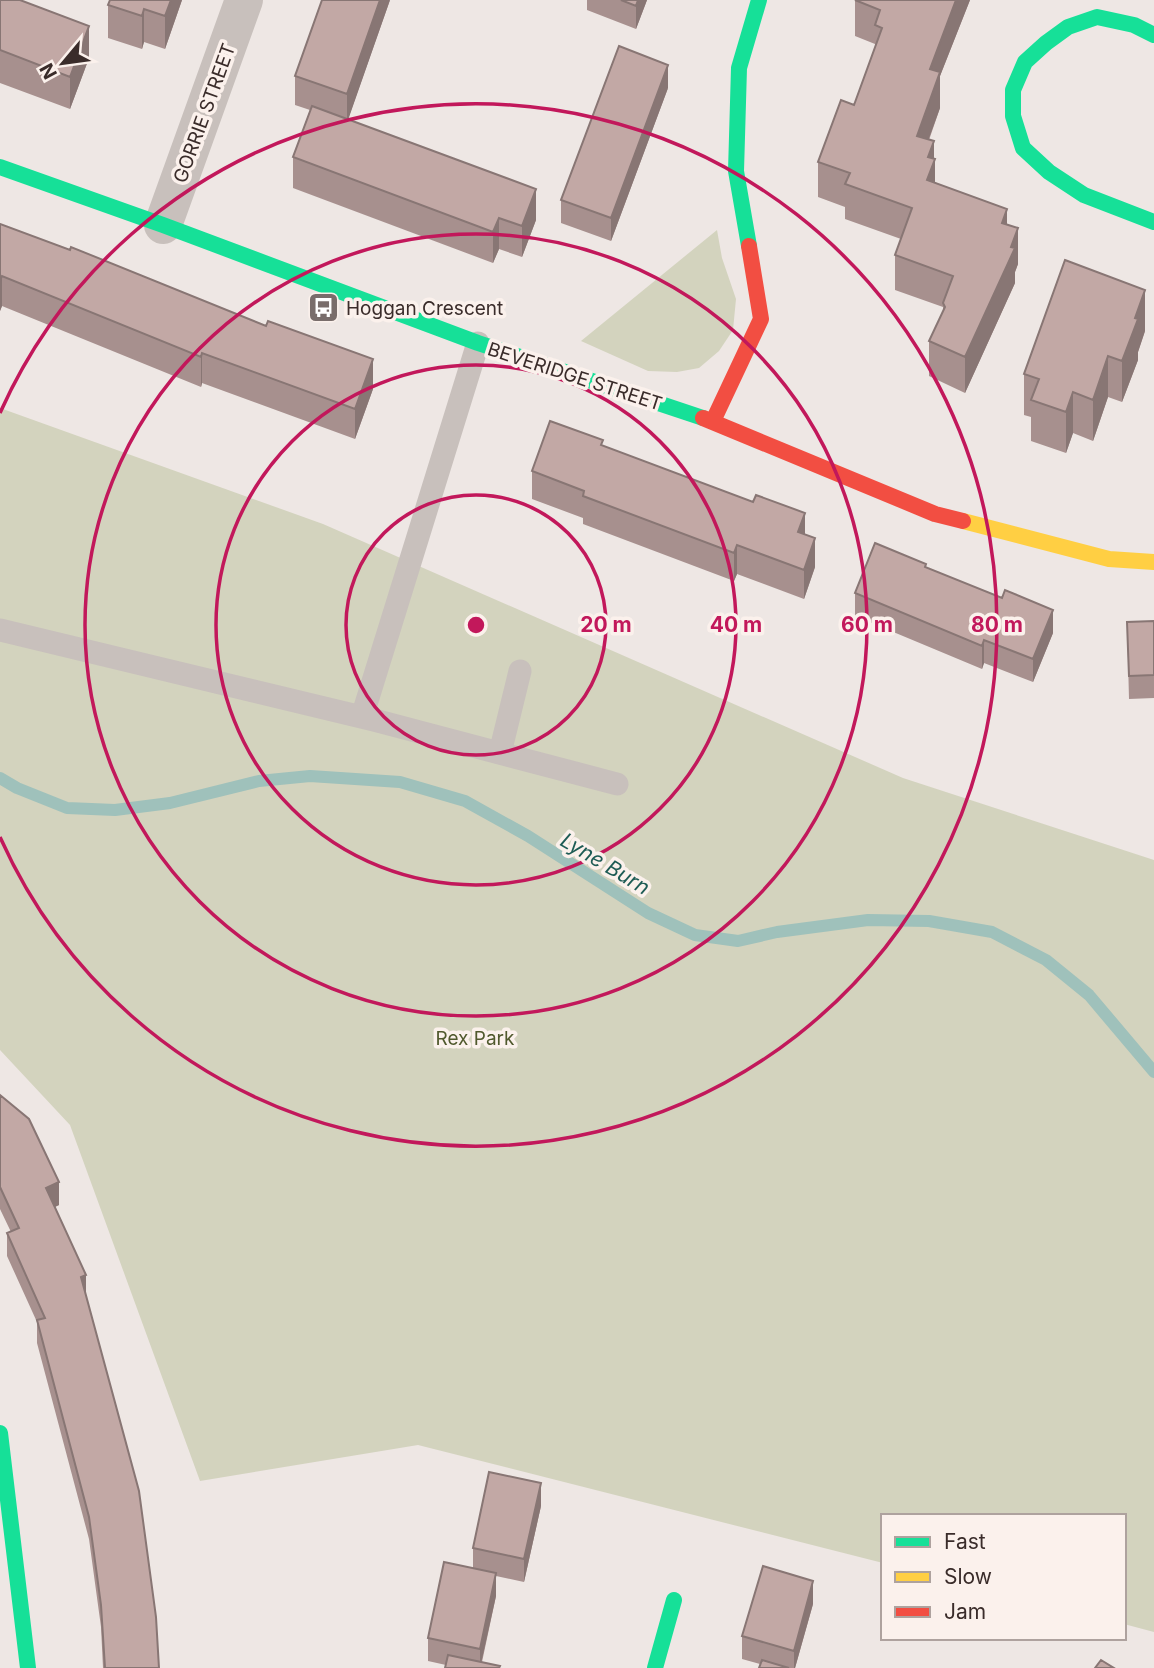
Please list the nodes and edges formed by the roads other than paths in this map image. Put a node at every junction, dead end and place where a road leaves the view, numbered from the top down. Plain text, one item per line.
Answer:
1 (244, 0) edge
2 (759, 0) edge
3 (1154, 35) edge
4 (0, 167) edge
5 (1154, 222) edge
6 (163, 225) junction
7 (478, 343) junction
8 (713, 422) junction
9 (1154, 562) edge
10 (0, 630) edge
11 (520, 671) dead end
12 (362, 717) junction
13 (500, 753) junction
14 (617, 784) dead end
15 (0, 1433) edge
16 (674, 1600) dead end
17 (28, 1668) edge
18 (655, 1668) edge

1 - 6 street, GORRIE STREET
2 - 8 street
3 - 5 street
4 - 6 street, BEVERIDGE STREET
6 - 7 street, BEVERIDGE STREET
7 - 8 street, BEVERIDGE STREET
7 - 12 lane
8 - 9 street, BEVERIDGE STREET
10 - 12 lane
11 - 13 lane
12 - 13 lane
13 - 14 lane
15 - 17 street
16 - 18 street

